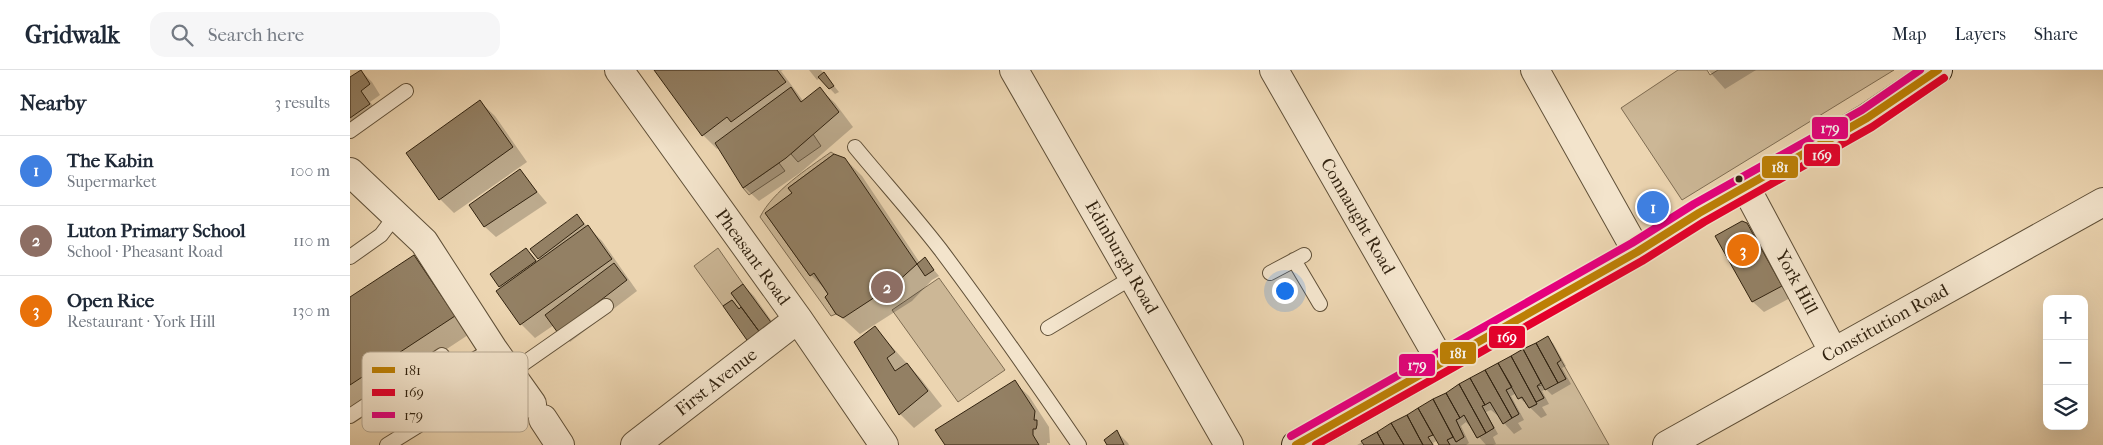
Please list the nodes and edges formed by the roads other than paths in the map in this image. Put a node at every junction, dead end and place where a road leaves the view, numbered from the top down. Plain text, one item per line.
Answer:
1 (619, 70) edge
2 (1014, 70) edge
3 (1274, 70) edge
4 (1535, 70) edge
5 (1938, 70) edge
6 (406, 91) dead end
7 (350, 131) edge
8 (855, 146) dead end
9 (350, 172) edge
10 (1746, 188) junction
11 (2103, 202) edge
12 (396, 214) junction
13 (1637, 252) junction
14 (350, 257) edge
15 (1270, 274) dead end
16 (1133, 278) junction
17 (1320, 304) dead end
18 (606, 306) dead end
19 (798, 319) junction
20 (1048, 328) dead end
21 (493, 349) junction
22 (1833, 351) junction
23 (488, 352) edge
24 (495, 352) edge
25 (528, 361) edge
26 (1441, 362) junction
27 (528, 399) edge
28 (362, 408) edge
29 (350, 416) edge
30 (408, 432) edge
31 (387, 445) edge
32 (560, 445) edge
33 (635, 445) edge
34 (884, 445) edge
35 (1079, 445) edge
36 (1229, 445) edge
37 (1296, 445) edge
38 (1667, 445) edge

1 - 19 street, Pheasant Road
2 - 16 street, Edinburgh Road
3 - 26 street, Connaught Road
4 - 13 street
5 - 10 street
6 - 7 lane
8 - 35 lane
9 - 12 street
10 - 13 street
10 - 22 street, York Hill
11 - 22 street, Constitution Road
12 - 14 lane
12 - 21 street
13 - 26 street
15 - 17 lane
16 - 20 lane
16 - 36 street, Edinburgh Road
18 - 25 lane
19 - 33 street, First Avenue
19 - 34 street, Pheasant Road
21 - 23 lane
21 - 24 street
22 - 38 street, Constitution Road
26 - 37 street
27 - 32 street
28 - 29 lane
30 - 31 lane

